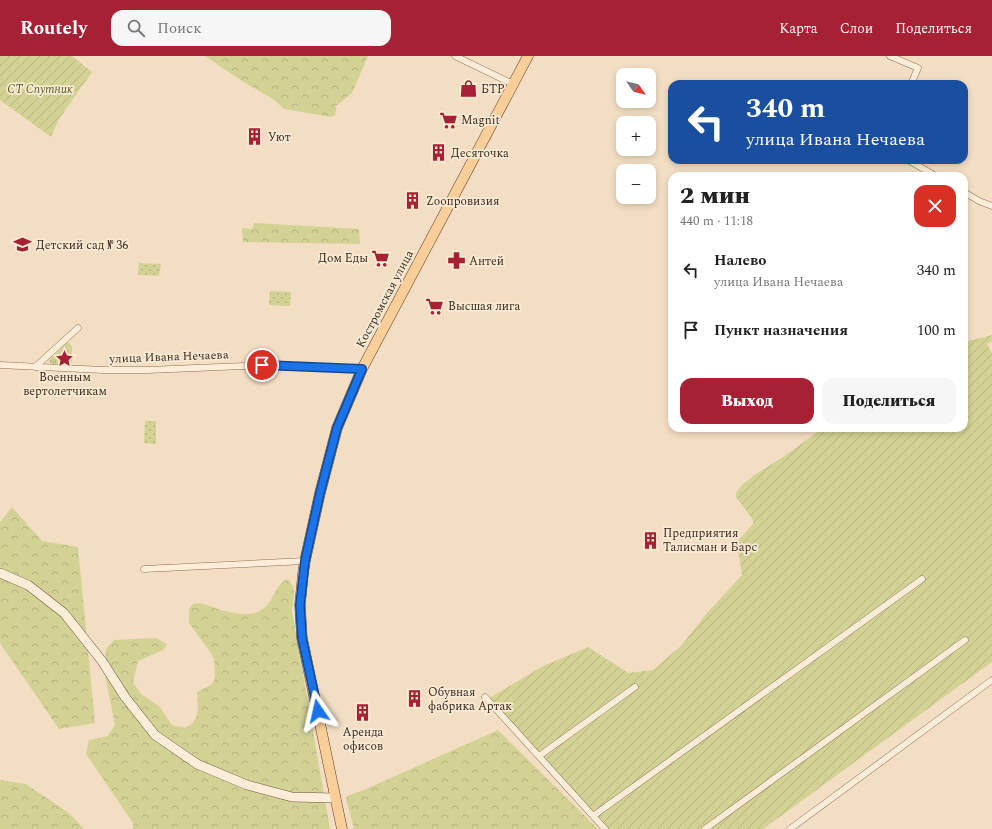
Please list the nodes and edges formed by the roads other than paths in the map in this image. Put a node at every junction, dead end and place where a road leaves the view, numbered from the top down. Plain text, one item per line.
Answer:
1 (455, 56) edge
2 (528, 56) edge
3 (890, 56) edge
4 (913, 80) edge
5 (513, 84) junction
6 (915, 164) edge
7 (929, 172) edge
8 (968, 194) edge
9 (992, 206) edge
10 (78, 328) dead end
11 (0, 365) edge
12 (35, 367) junction
13 (362, 369) junction
14 (305, 561) junction
15 (144, 570) dead end
16 (0, 573) edge
17 (922, 579) dead end
18 (965, 640) dead end
19 (992, 680) edge
20 (635, 687) dead end
21 (485, 697) dead end
22 (540, 756) junction
23 (336, 798) junction
24 (594, 816) junction
25 (342, 829) edge
26 (605, 829) edge
27 (705, 829) edge
28 (790, 829) edge

1 - 5 street
2 - 5 main road, Костромская улица
3 - 4 street
5 - 13 main road, Костромская улица
6 - 7 street
8 - 9 street
10 - 12 street
11 - 12 street, улица Ивана Нечаева
12 - 13 street, улица Ивана Нечаева
13 - 14 main road, Костромская улица
14 - 15 street
14 - 23 main road, Костромская улица
16 - 23 main road
17 - 24 street
18 - 27 street
19 - 28 street
20 - 22 street
21 - 22 street
22 - 24 street
23 - 25 main road, Костромская улица
24 - 26 street

